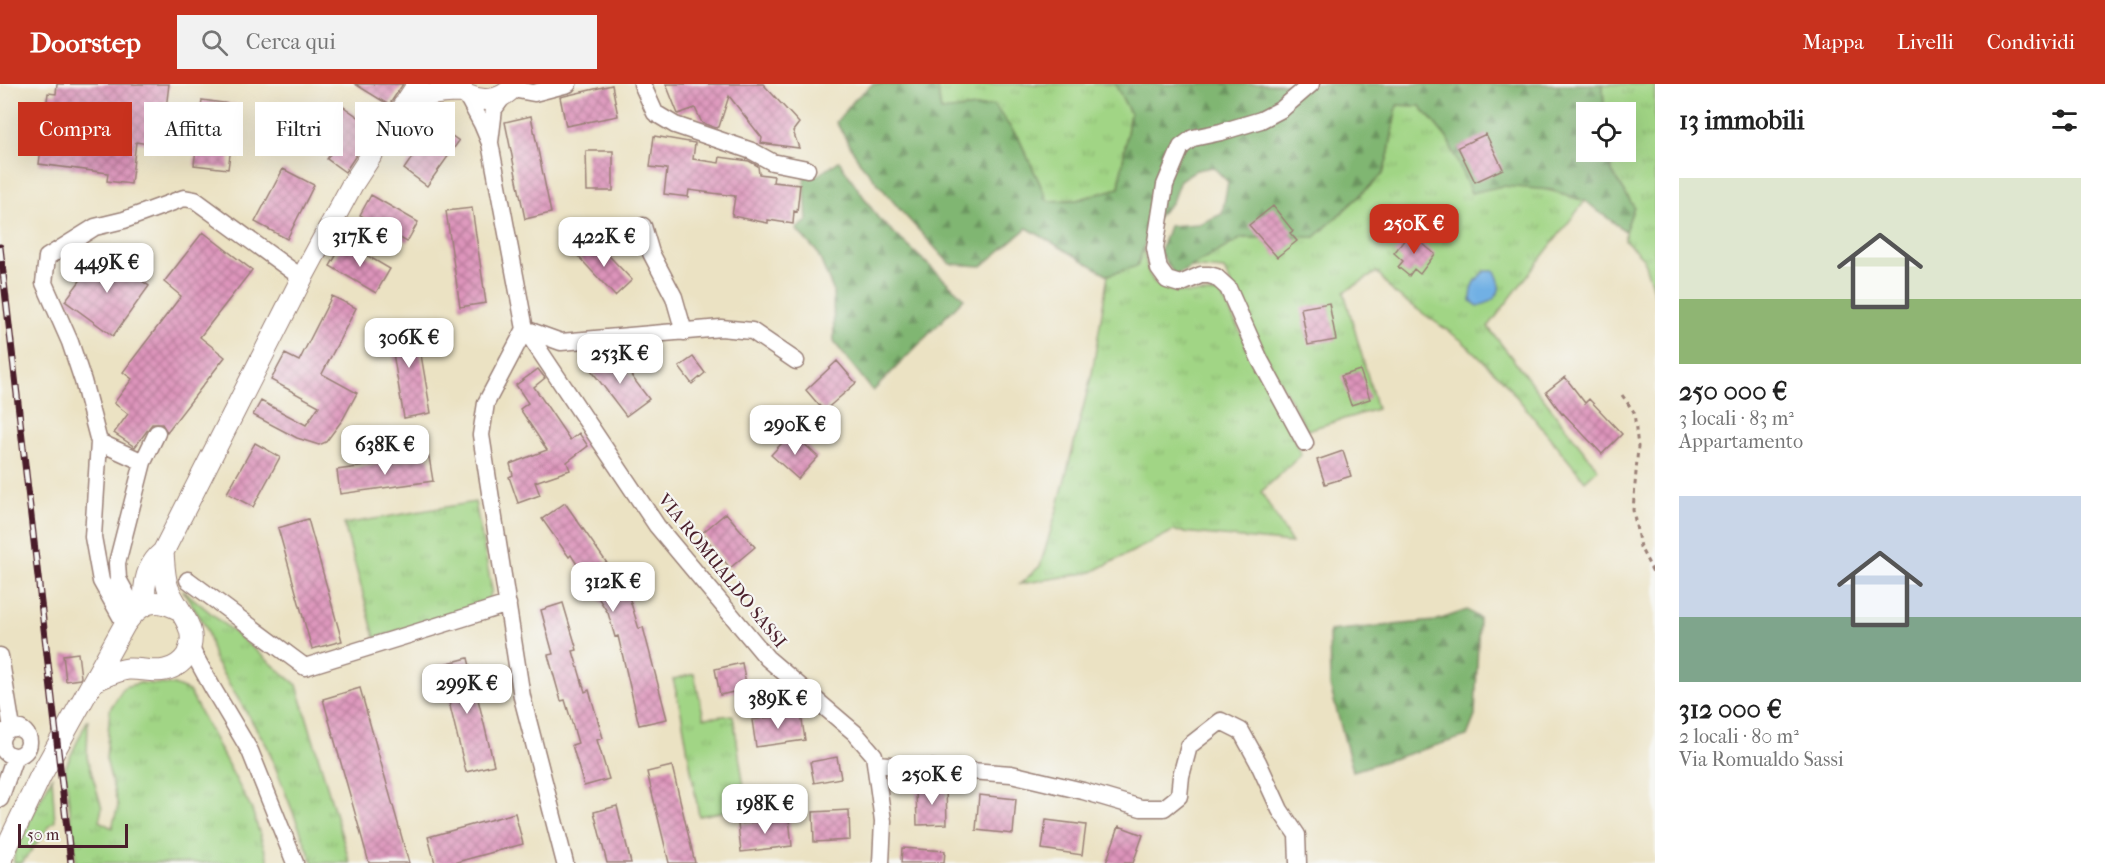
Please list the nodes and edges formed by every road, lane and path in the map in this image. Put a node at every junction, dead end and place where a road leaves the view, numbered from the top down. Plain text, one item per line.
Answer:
1 (418, 84) edge
2 (568, 84) edge
3 (642, 84) edge
4 (1311, 84) edge
5 (510, 89) edge
6 (460, 91) edge
7 (406, 102) edge
8 (412, 102) edge
9 (490, 143) junction
10 (371, 156) edge
11 (807, 169) dead end
12 (643, 226) dead end
13 (302, 278) junction
14 (525, 329) junction
15 (684, 332) junction
16 (796, 361) dead end
17 (1622, 395) dead end
18 (157, 433) dead end
19 (99, 442) junction
20 (1305, 443) dead end
21 (143, 462) junction
22 (163, 552) junction
23 (1655, 576) edge
24 (188, 580) dead end
25 (508, 604) junction
26 (178, 609) junction
27 (132, 617) junction
28 (190, 647) junction
29 (0, 661) edge
30 (176, 666) junction
31 (151, 671) junction
32 (94, 681) junction
33 (212, 687) junction
34 (4, 736) edge
35 (15, 756) junction
36 (876, 764) junction
37 (0, 799) edge
38 (1, 863) edge
39 (295, 863) edge
40 (565, 863) edge
41 (881, 863) edge
42 (1298, 863) edge

1 - 7 main road
2 - 5 street
3 - 11 street
4 - 20 street
5 - 6 main road
5 - 9 street, VIA ROMUALDO SASSI
6 - 8 main road
6 - 9 street, VIA ROMUALDO SASSI
9 - 14 street, VIA ROMUALDO SASSI
10 - 13 main road
12 - 15 street
13 - 19 street
13 - 22 main road
14 - 15 street
14 - 25 street
14 - 36 street, VIA ROMUALDO SASSI
15 - 16 street
17 - 23 path
18 - 21 street
19 - 21 street
19 - 27 street
21 - 27 street
22 - 26 main road
22 - 27 main road
24 - 25 street
25 - 40 street
26 - 27 main road
26 - 28 main road
27 - 31 main road
27 - 32 main road
28 - 30 main road
28 - 33 street
29 - 34 street
30 - 31 main road
30 - 33 street
31 - 32 main road
32 - 38 main road
33 - 39 street
34 - 35 street
34 - 35 street
35 - 37 street
36 - 41 street, VIA ROMUALDO SASSI
36 - 42 street

